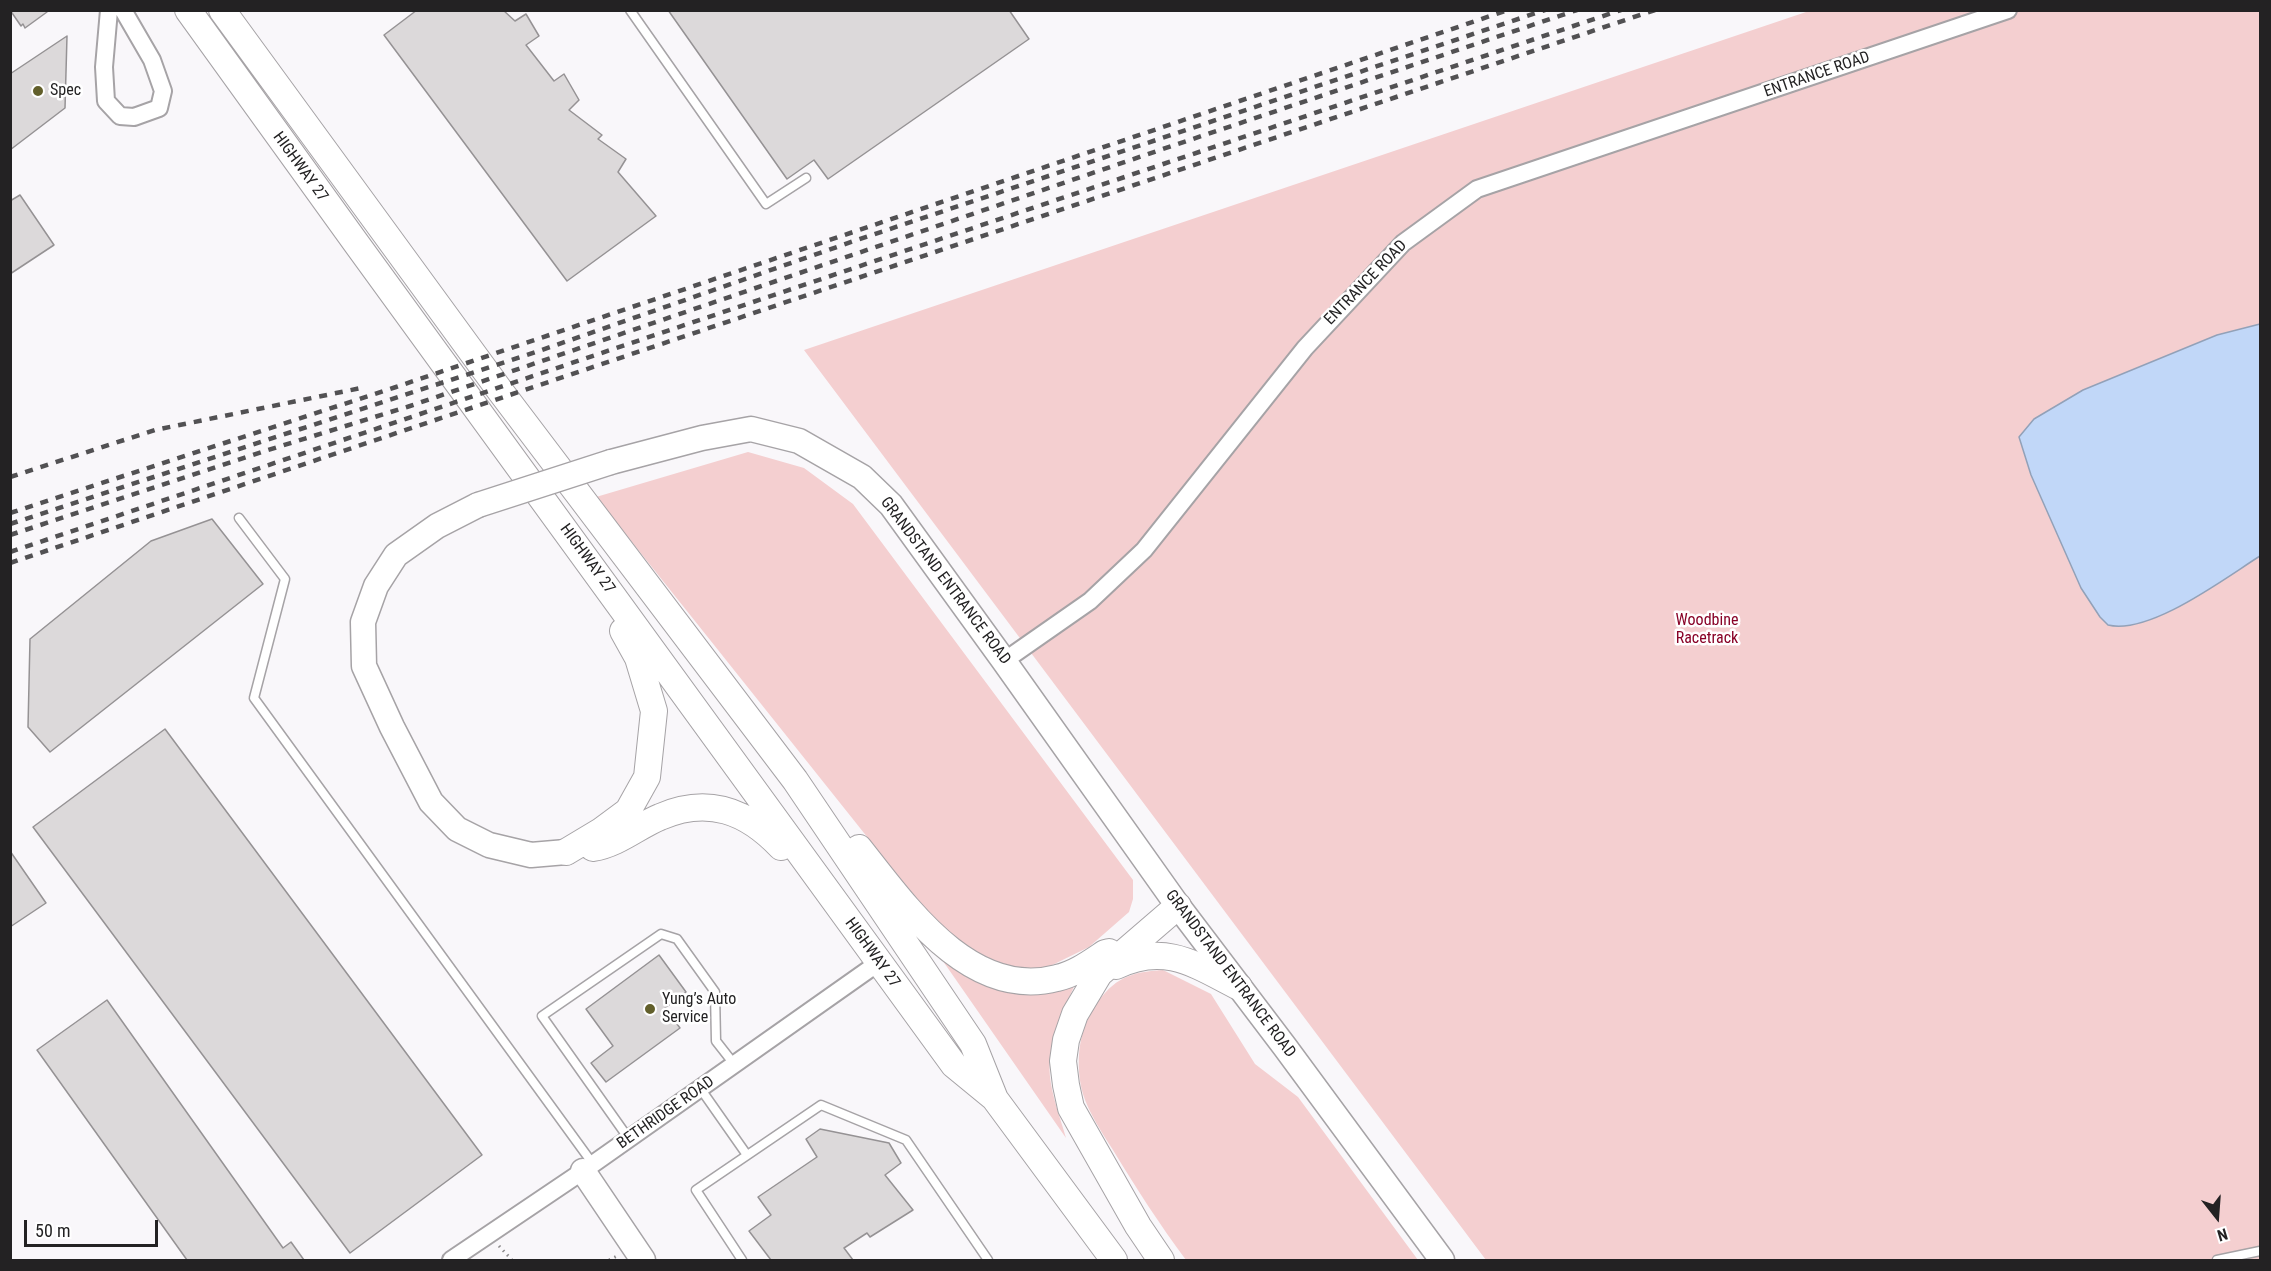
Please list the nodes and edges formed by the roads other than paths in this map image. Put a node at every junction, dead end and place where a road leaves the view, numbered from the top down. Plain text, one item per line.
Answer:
1 (109, 10) edge
2 (123, 10) edge
3 (188, 10) edge
4 (222, 10) edge
5 (630, 10) edge
6 (2008, 10) edge
7 (806, 178) dead end
8 (239, 518) dead end
9 (567, 531) junction
10 (1005, 660) junction
11 (795, 780) junction
12 (566, 852) junction
13 (1178, 906) junction
14 (849, 923) junction
15 (1127, 950) junction
16 (878, 963) junction
17 (1099, 974) junction
18 (1239, 987) junction
19 (734, 1064) junction
20 (700, 1088) junction
21 (995, 1099) junction
22 (629, 1139) junction
23 (747, 1155) junction
24 (588, 1167) junction
25 (2260, 1251) edge
26 (451, 1260) edge
27 (643, 1260) edge
28 (742, 1260) edge
29 (988, 1260) edge
30 (1114, 1260) edge
31 (1161, 1260) edge
32 (1442, 1260) edge
33 (2217, 1260) edge

1 - 2 street
3 - 9 main road, HIGHWAY 27
4 - 11 main road, HIGHWAY 27
5 - 7 lane
6 - 10 street, ENTRANCE ROAD
8 - 24 lane
9 - 12 main road
9 - 14 main road, HIGHWAY 27
10 - 12 street, GRANDSTAND ENTRANCE ROAD, bridge
10 - 13 street, GRANDSTAND ENTRANCE ROAD
11 - 15 main road
11 - 21 main road, HIGHWAY 27
12 - 14 main road
13 - 15 main road
13 - 18 street, GRANDSTAND ENTRANCE ROAD
14 - 16 main road, HIGHWAY 27
15 - 17 main road
16 - 19 street, BETHRIDGE ROAD
16 - 21 main road, HIGHWAY 27
17 - 18 main road
17 - 31 main road
18 - 32 street, GRANDSTAND ENTRANCE ROAD
19 - 20 street, BETHRIDGE ROAD
19 - 22 lane
20 - 22 street, BETHRIDGE ROAD
20 - 23 lane
21 - 30 main road, HIGHWAY 27
22 - 24 street, BETHRIDGE ROAD
23 - 28 lane
23 - 29 lane
24 - 26 street, BETHRIDGE ROAD
24 - 27 street
25 - 33 lane

